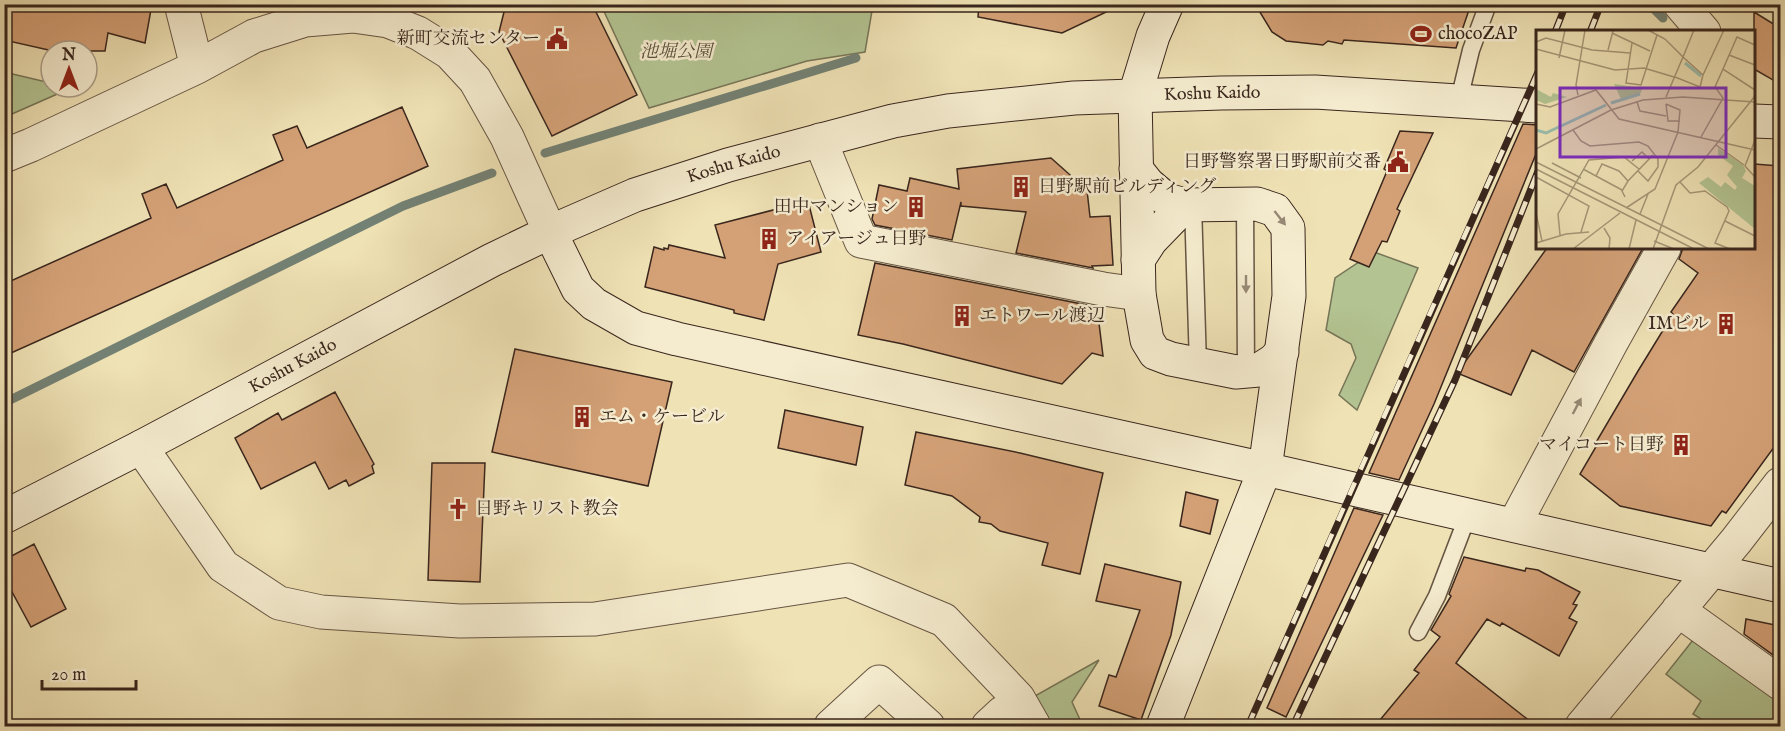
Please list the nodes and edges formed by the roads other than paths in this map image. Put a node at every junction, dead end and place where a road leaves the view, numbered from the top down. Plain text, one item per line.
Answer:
1 (181, 4) edge
2 (1167, 4) edge
3 (1488, 4) edge
4 (1680, 4) edge
5 (1702, 30) edge
6 (196, 67) junction
7 (1135, 95) junction
8 (1459, 100) junction
9 (1536, 106) edge
10 (1755, 121) edge
11 (1780, 122) edge
12 (820, 140) junction
13 (4, 156) edge
14 (1136, 169) junction
15 (1245, 204) junction
16 (1189, 205) junction
17 (550, 232) junction
18 (1663, 249) edge
19 (1138, 260) junction
20 (1139, 294) junction
21 (1282, 351) junction
22 (1198, 365) junction
23 (1241, 372) junction
24 (1273, 417) junction
25 (141, 447) junction
26 (1265, 469) junction
27 (1780, 484) edge
28 (1468, 515) junction
29 (4, 517) edge
30 (1514, 525) junction
31 (1711, 571) junction
32 (1780, 586) edge
33 (1678, 610) junction
34 (1418, 632) dead end
35 (1780, 683) edge
36 (831, 726) edge
37 (928, 726) edge
38 (1034, 726) edge
39 (1163, 726) edge
40 (1582, 726) edge

1 - 6 street
2 - 7 street
3 - 8 lane
4 - 5 street
6 - 13 street
6 - 17 street
7 - 8 street, Koshu Kaido
7 - 12 street, Koshu Kaido
7 - 14 street
8 - 9 street, Koshu Kaido
10 - 11 street
12 - 17 street, Koshu Kaido
12 - 20 street
14 - 16 street
14 - 19 street
15 - 16 street
15 -> 21 street
15 -> 23 lane
16 - 19 street
16 - 22 lane
17 - 25 street, Koshu Kaido
17 - 26 street
30 -> 18 street
19 - 20 street
20 - 22 street
21 - 23 street
21 - 24 street
22 - 23 street
23 - 24 street
24 - 26 street
25 - 29 street, Koshu Kaido
25 - 38 street
26 - 28 street
26 - 39 street
27 - 31 street
28 - 30 street
28 - 34 lane
30 - 31 street
31 - 32 street
31 - 33 street
33 - 35 street
33 - 40 street
36 - 37 street

